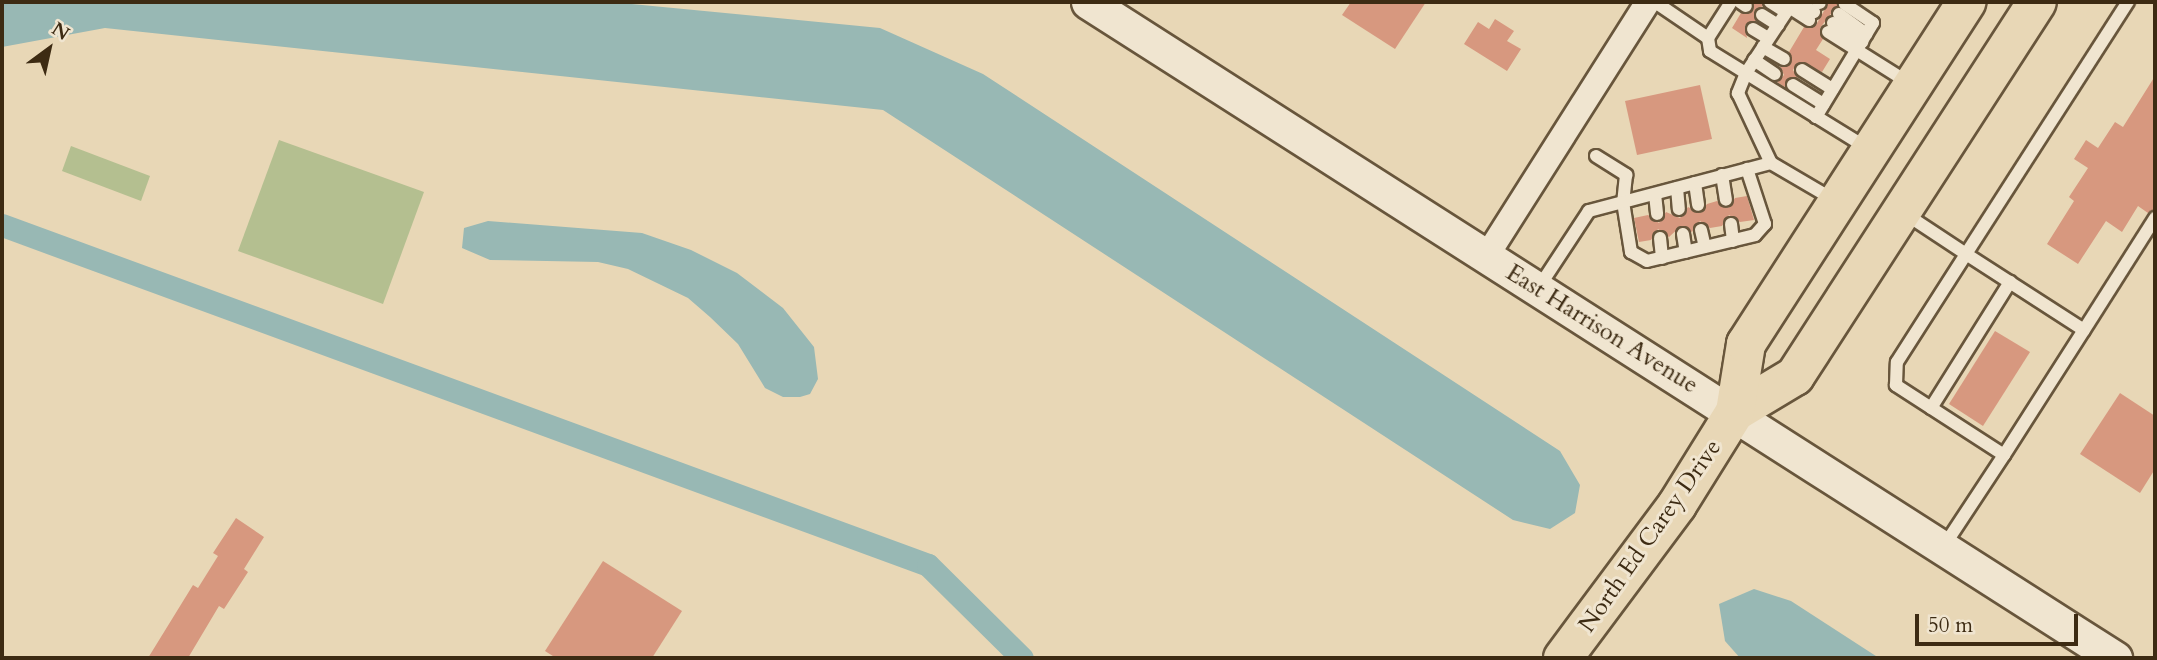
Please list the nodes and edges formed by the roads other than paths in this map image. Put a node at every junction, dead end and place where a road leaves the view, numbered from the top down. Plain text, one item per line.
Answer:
1 (1088, 2) edge
2 (1648, 2) edge
3 (1655, 2) edge
4 (1770, 2) edge
5 (1966, 2) edge
6 (2037, 2) edge
7 (2128, 2) edge
8 (1728, 6) edge
9 (1791, 6) edge
10 (1815, 9) edge
11 (1762, 15) dead end
12 (1738, 19) dead end
13 (1777, 25) junction
14 (1753, 29) dead end
15 (1708, 38) junction
16 (1766, 42) junction
17 (1862, 42) junction
18 (1784, 59) dead end
19 (1754, 60) junction
20 (1802, 70) dead end
21 (1746, 73) junction
22 (1775, 74) dead end
23 (1793, 85) dead end
24 (1912, 85) junction
25 (1833, 89) junction
26 (1824, 104) junction
27 (1816, 117) junction
28 (1871, 150) junction
29 (1596, 156) dead end
30 (1771, 163) junction
31 (1748, 169) junction
32 (1722, 175) junction
33 (1695, 183) junction
34 (1677, 188) junction
35 (1655, 194) junction
36 (1726, 200) dead end
37 (1623, 202) junction
38 (1837, 202) junction
39 (1698, 205) dead end
40 (1679, 209) dead end
41 (1901, 211) junction
42 (1657, 214) dead end
43 (2155, 219) edge
44 (1731, 224) dead end
45 (1701, 230) dead end
46 (1682, 234) dead end
47 (1660, 238) dead end
48 (1733, 241) junction
49 (1705, 247) junction
50 (1686, 252) junction
51 (1966, 254) junction
52 (1486, 257) junction
53 (1662, 258) junction
54 (2010, 282) junction
55 (1537, 289) junction
56 (2084, 330) junction
57 (1931, 408) junction
58 (1735, 412) junction
59 (2004, 455) junction
60 (1943, 548) junction
61 (1563, 658) edge
62 (2115, 658) edge

1 - 52 main road, East Harrison Avenue
2 - 52 street
3 - 15 lane
4 - 9 lane
5 - 24 main road
6 - 41 main road
7 - 51 lane
8 - 12 lane
8 - 15 lane
9 - 10 lane
9 - 13 lane
11 - 13 lane
13 - 16 lane
14 - 16 lane
15 - 21 lane
16 - 18 lane
16 - 19 lane
17 - 17 lane
17 - 24 lane
17 - 25 lane
19 - 21 lane
19 - 22 lane
20 - 25 lane
21 - 27 lane
21 - 30 lane
23 - 26 lane
24 - 28 main road
25 - 26 lane
26 - 27 lane
27 - 28 lane
28 - 38 main road
29 - 37 lane
30 - 31 lane
30 - 38 lane
31 - 32 lane
31 - 48 lane
32 - 33 lane
32 - 36 lane
33 - 34 lane
33 - 39 lane
34 - 35 lane
34 - 40 lane
35 - 37 lane
35 - 42 lane
37 - 53 lane
37 - 55 lane
38 - 58 main road
41 - 51 lane
41 - 58 main road
43 - 56 lane
44 - 48 lane
45 - 49 lane
46 - 50 lane
47 - 53 lane
48 - 49 lane
49 - 50 lane
50 - 53 lane
51 - 54 lane
51 - 57 lane
52 - 55 main road, East Harrison Avenue
54 - 56 lane
54 - 57 lane
55 - 58 main road, East Harrison Avenue
56 - 59 lane
57 - 59 lane
58 - 60 main road, East Harrison Avenue
58 - 61 main road, North Ed Carey Drive
59 - 60 lane
60 - 62 main road, East Harrison Avenue

